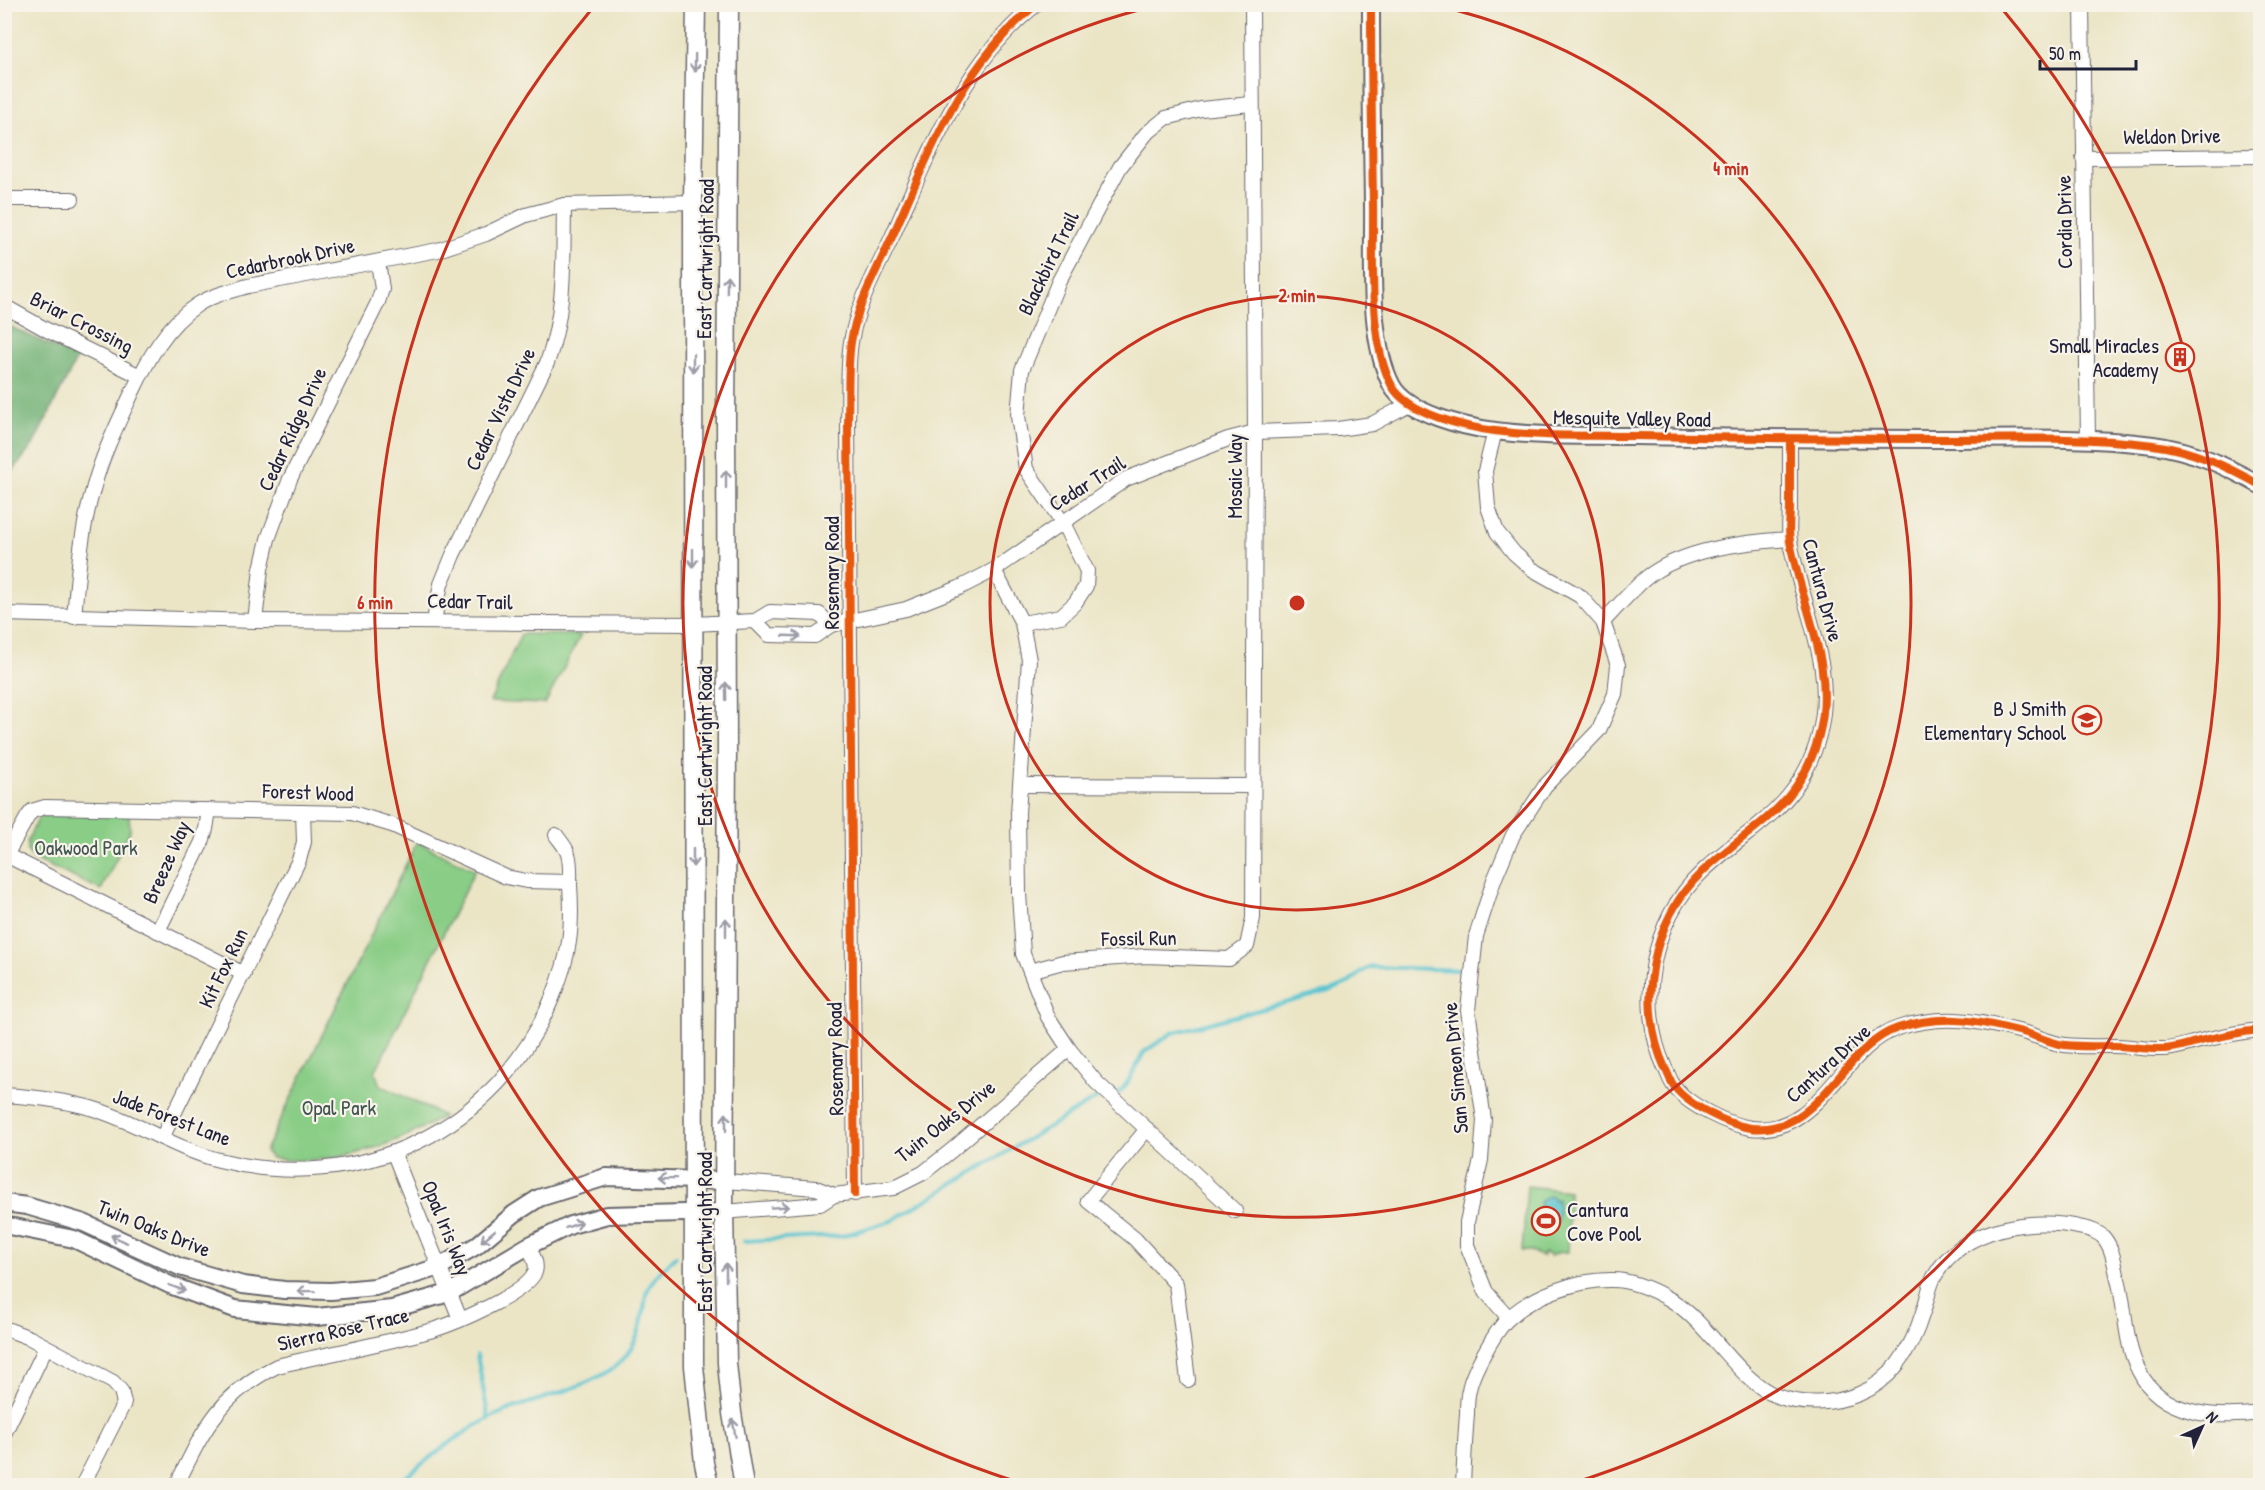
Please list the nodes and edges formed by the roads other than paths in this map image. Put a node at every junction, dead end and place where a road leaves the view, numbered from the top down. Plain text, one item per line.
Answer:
1 (696, 4) edge
2 (729, 4) edge
3 (1037, 4) edge
4 (1252, 4) edge
5 (1371, 4) edge
6 (2082, 4) edge
7 (1251, 104) junction
8 (2260, 156) edge
9 (2083, 158) junction
10 (4, 199) edge
11 (72, 199) dead end
12 (693, 202) junction
13 (564, 205) junction
14 (378, 262) junction
15 (4, 306) edge
16 (140, 376) junction
17 (1411, 403) junction
18 (1495, 431) junction
19 (1255, 432) junction
20 (1790, 439) junction
21 (2088, 439) junction
22 (2260, 484) edge
23 (1063, 523) junction
24 (1789, 539) junction
25 (994, 570) junction
26 (4, 614) edge
27 (74, 617) junction
28 (255, 621) junction
29 (434, 621) junction
30 (726, 621) junction
31 (755, 621) junction
32 (849, 622) junction
33 (1603, 622) junction
34 (1022, 623) junction
35 (693, 624) junction
36 (831, 625) junction
37 (1020, 785) junction
38 (1253, 786) junction
39 (209, 810) junction
40 (303, 812) junction
41 (556, 835) dead end
42 (5, 857) edge
43 (570, 882) junction
44 (158, 931) junction
45 (1247, 946) joint
46 (1030, 971) junction
47 (244, 974) junction
48 (2260, 1030) edge
49 (1069, 1049) junction
50 (4, 1095) edge
51 (1147, 1130) junction
52 (162, 1138) junction
53 (394, 1154) junction
54 (694, 1179) junction
55 (726, 1181) junction
56 (855, 1194) junction
57 (834, 1195) junction
58 (4, 1203) edge
59 (1235, 1211) dead end
60 (724, 1212) junction
61 (694, 1213) junction
62 (4, 1225) edge
63 (528, 1246) junction
64 (439, 1267) junction
65 (449, 1293) junction
66 (1509, 1318) junction
67 (460, 1319) junction
68 (4, 1328) edge
69 (46, 1347) junction
70 (1188, 1380) dead end
71 (2260, 1413) edge
72 (4, 1434) edge
73 (82, 1485) edge
74 (176, 1485) edge
75 (710, 1485) edge
76 (744, 1485) edge
77 (1463, 1485) edge

1 -> 12 main road, East Cartwright Road
30 -> 2 main road, East Cartwright Road
3 - 32 street, Rosemary Road
4 - 7 street, Mosaic Way
5 - 17 street, Mesquite Valley Road
6 - 9 street, Cordia Drive
7 - 19 street, Mosaic Way
7 - 23 street, Blackbird Trail
8 - 9 street, Weldon Drive
9 - 21 street, Cordia Drive
10 - 11 street
12 - 13 street, Cedarbrook Drive
12 -> 35 main road, East Cartwright Road
13 - 14 street, Cedarbrook Drive
13 - 29 street, Cedar Vista Drive
14 - 16 street, Cedarbrook Drive
14 - 28 street, Cedar Ridge Drive
15 - 16 street, Briar Crossing
16 - 27 street, Cedarbrook Drive
17 - 18 street, Mesquite Valley Road
17 - 19 street, Cedar Trail
18 - 20 street, Mesquite Valley Road
18 - 33 street, San Simeon Drive
19 - 23 street, Cedar Trail
19 - 38 street, Mosaic Way
20 - 21 street, Mesquite Valley Road
20 - 24 street, Cantura Drive
21 - 22 street, Mesquite Valley Road
23 - 25 street, Cedar Trail
23 - 34 street, Blackbird Trail
24 - 33 street
24 - 48 street, Cantura Drive
25 - 32 street, Cedar Trail
25 - 34 street
26 - 27 street, Cedar Trail
27 - 28 street, Cedar Trail
28 - 29 street, Cedar Trail
29 - 35 street, Cedar Trail
30 - 31 street, Cedar Trail
30 - 35 street, Cedar Trail
55 -> 30 main road, East Cartwright Road
31 - 36 street, Cedar Trail
31 -> 36 street, Cedar Trail
32 - 36 street, Cedar Trail
32 - 56 street, Rosemary Road
33 - 66 street, San Simeon Drive
34 - 37 street
35 -> 54 main road, East Cartwright Road
37 - 38 street
37 - 46 street
38 - 45 street, Mosaic Way
39 - 40 street, Forest Wood
39 - 42 street, Forest Wood
39 - 44 street, Breeze Way
40 - 43 street, Forest Wood
40 - 47 street, Kit Fox Run
41 - 43 street, Jade Forest Lane
42 - 44 street
43 - 53 street, Jade Forest Lane
44 - 47 street
45 - 46 street, Fossil Run
46 - 49 street
47 - 52 street, Kit Fox Run
49 - 51 street
49 - 56 street, Twin Oaks Drive
50 - 52 street, Jade Forest Lane
51 - 59 street
51 - 70 street
52 - 53 street, Jade Forest Lane
53 - 64 street, Opal Iris Way
54 - 55 street, Twin Oaks Drive
54 - 61 main road, East Cartwright Road
54 -> 64 street, Twin Oaks Drive
55 - 57 street, Twin Oaks Drive
55 - 60 main road, East Cartwright Road
56 - 57 street, Twin Oaks Drive
60 -> 57 street, Twin Oaks Drive
64 -> 58 street, Twin Oaks Drive
60 - 61 street, Twin Oaks Drive
76 -> 60 main road, East Cartwright Road
63 -> 61 street, Twin Oaks Drive
61 - 75 main road, East Cartwright Road
62 -> 65 street, Twin Oaks Drive
63 - 65 street, Twin Oaks Drive
63 - 67 street, Sierra Rose Trace
64 - 65 street, Opal Iris Way
65 - 67 street, Opal Iris Way
66 - 71 street
66 - 77 street
67 - 74 street, Sierra Rose Trace
68 - 69 street
69 - 72 street
69 - 73 street

